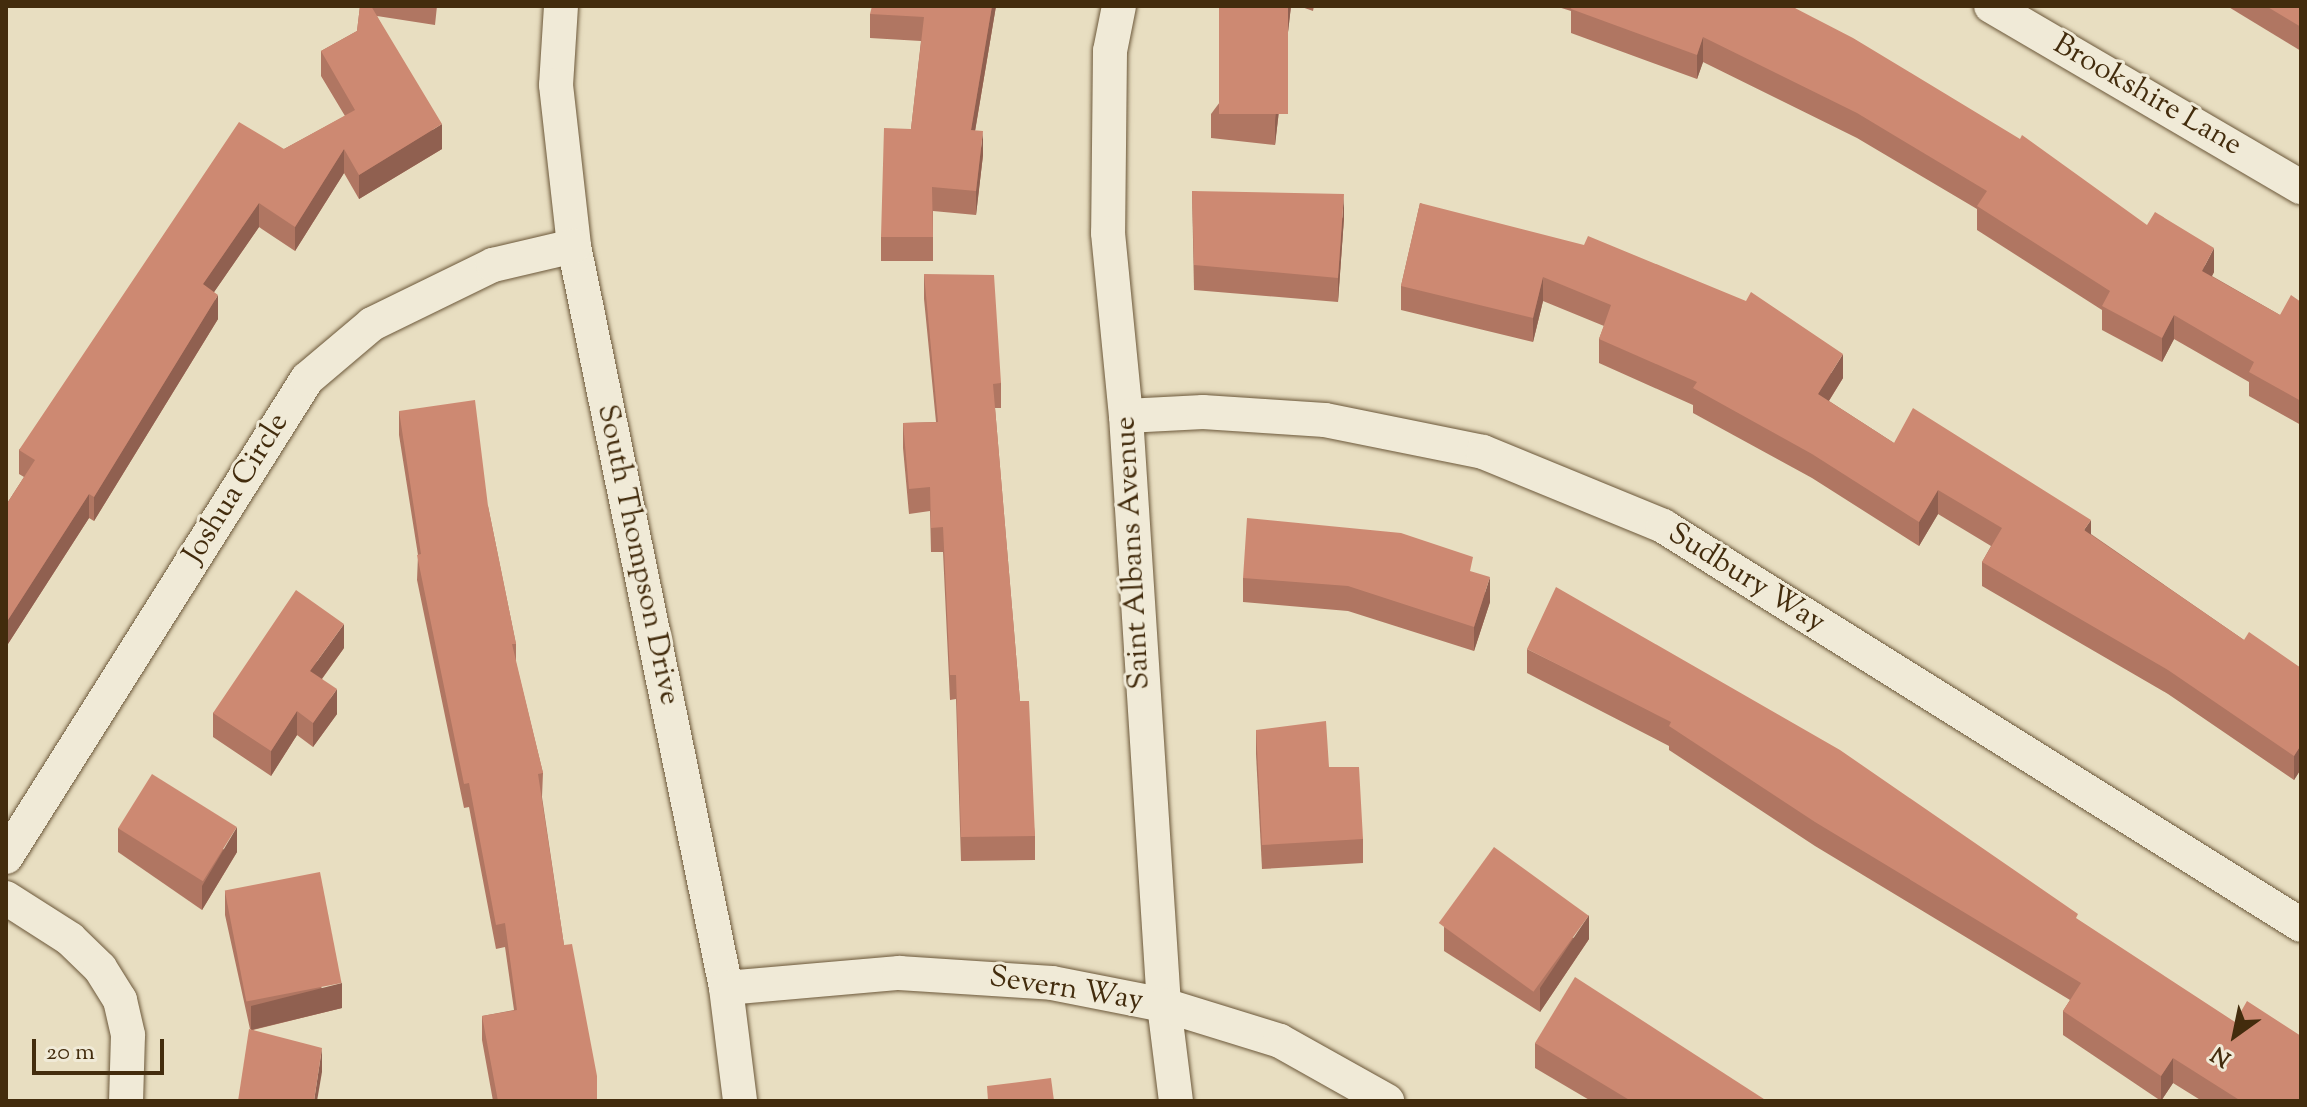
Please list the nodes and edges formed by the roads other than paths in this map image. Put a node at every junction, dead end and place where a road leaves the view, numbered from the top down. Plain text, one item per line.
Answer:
1 (561, 6) edge
2 (1119, 6) edge
3 (1991, 6) edge
4 (2301, 187) edge
5 (574, 246) junction
6 (1126, 416) junction
7 (6, 857) edge
8 (6, 898) edge
9 (2301, 925) edge
10 (726, 988) junction
11 (1164, 1005) junction
12 (126, 1101) edge
13 (740, 1101) edge
14 (1176, 1101) edge
15 (1387, 1101) edge

1 - 5 street, South Thompson Drive
2 - 6 street, Saint Albans Avenue
3 - 4 street, Brookshire Lane
5 - 7 street, Joshua Circle
5 - 10 street, South Thompson Drive
6 - 9 street, Sudbury Way
6 - 11 street, Saint Albans Avenue
8 - 12 street
10 - 11 street, Severn Way
10 - 13 street, South Thompson Drive
11 - 14 street, Saint Albans Avenue
11 - 15 street, Severn Way

